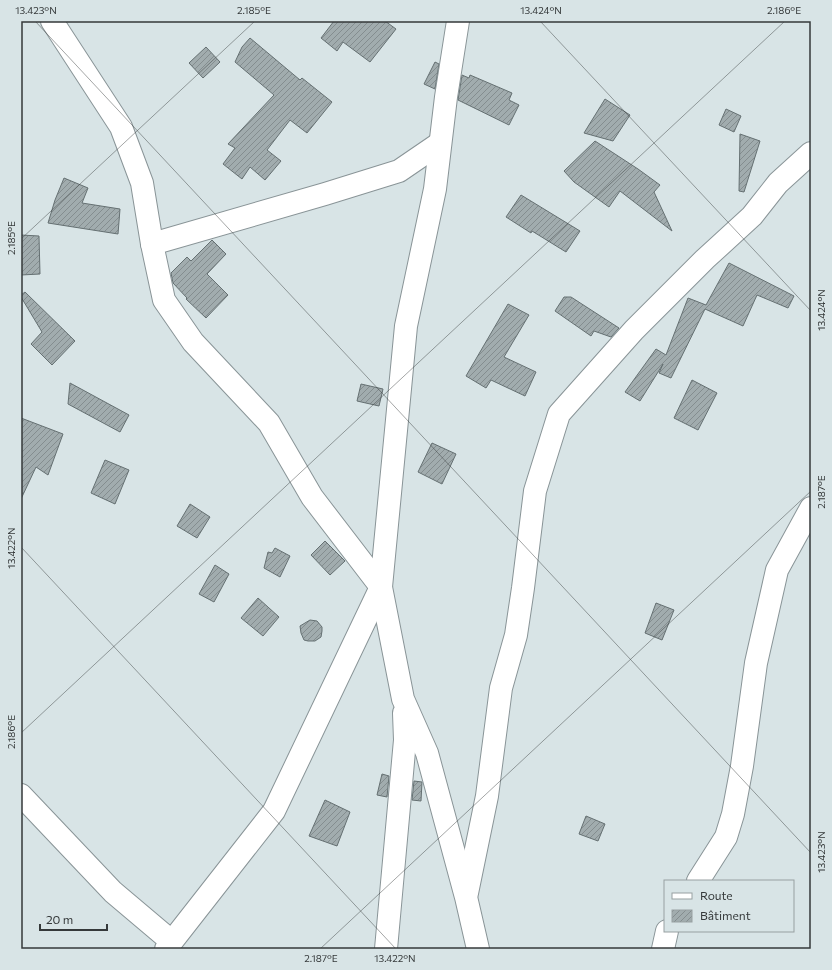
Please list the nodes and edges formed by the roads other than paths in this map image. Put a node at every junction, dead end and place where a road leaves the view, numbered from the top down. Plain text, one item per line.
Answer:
1 (52, 21) edge
2 (458, 21) edge
3 (440, 143) junction
4 (811, 152) edge
5 (152, 244) junction
6 (811, 508) edge
7 (381, 587) junction
8 (403, 698) junction
9 (21, 796) edge
10 (699, 880) edge
11 (466, 896) junction
12 (667, 932) edge
13 (168, 945) edge
14 (386, 949) edge
15 (478, 949) edge
16 (663, 949) edge

1 - 5 street
2 - 3 street
3 - 5 street
3 - 7 street
4 - 11 street
5 - 7 street
6 - 10 street
7 - 8 street
7 - 13 street
8 - 11 street
8 - 14 street
9 - 13 street
11 - 15 street
12 - 16 street

